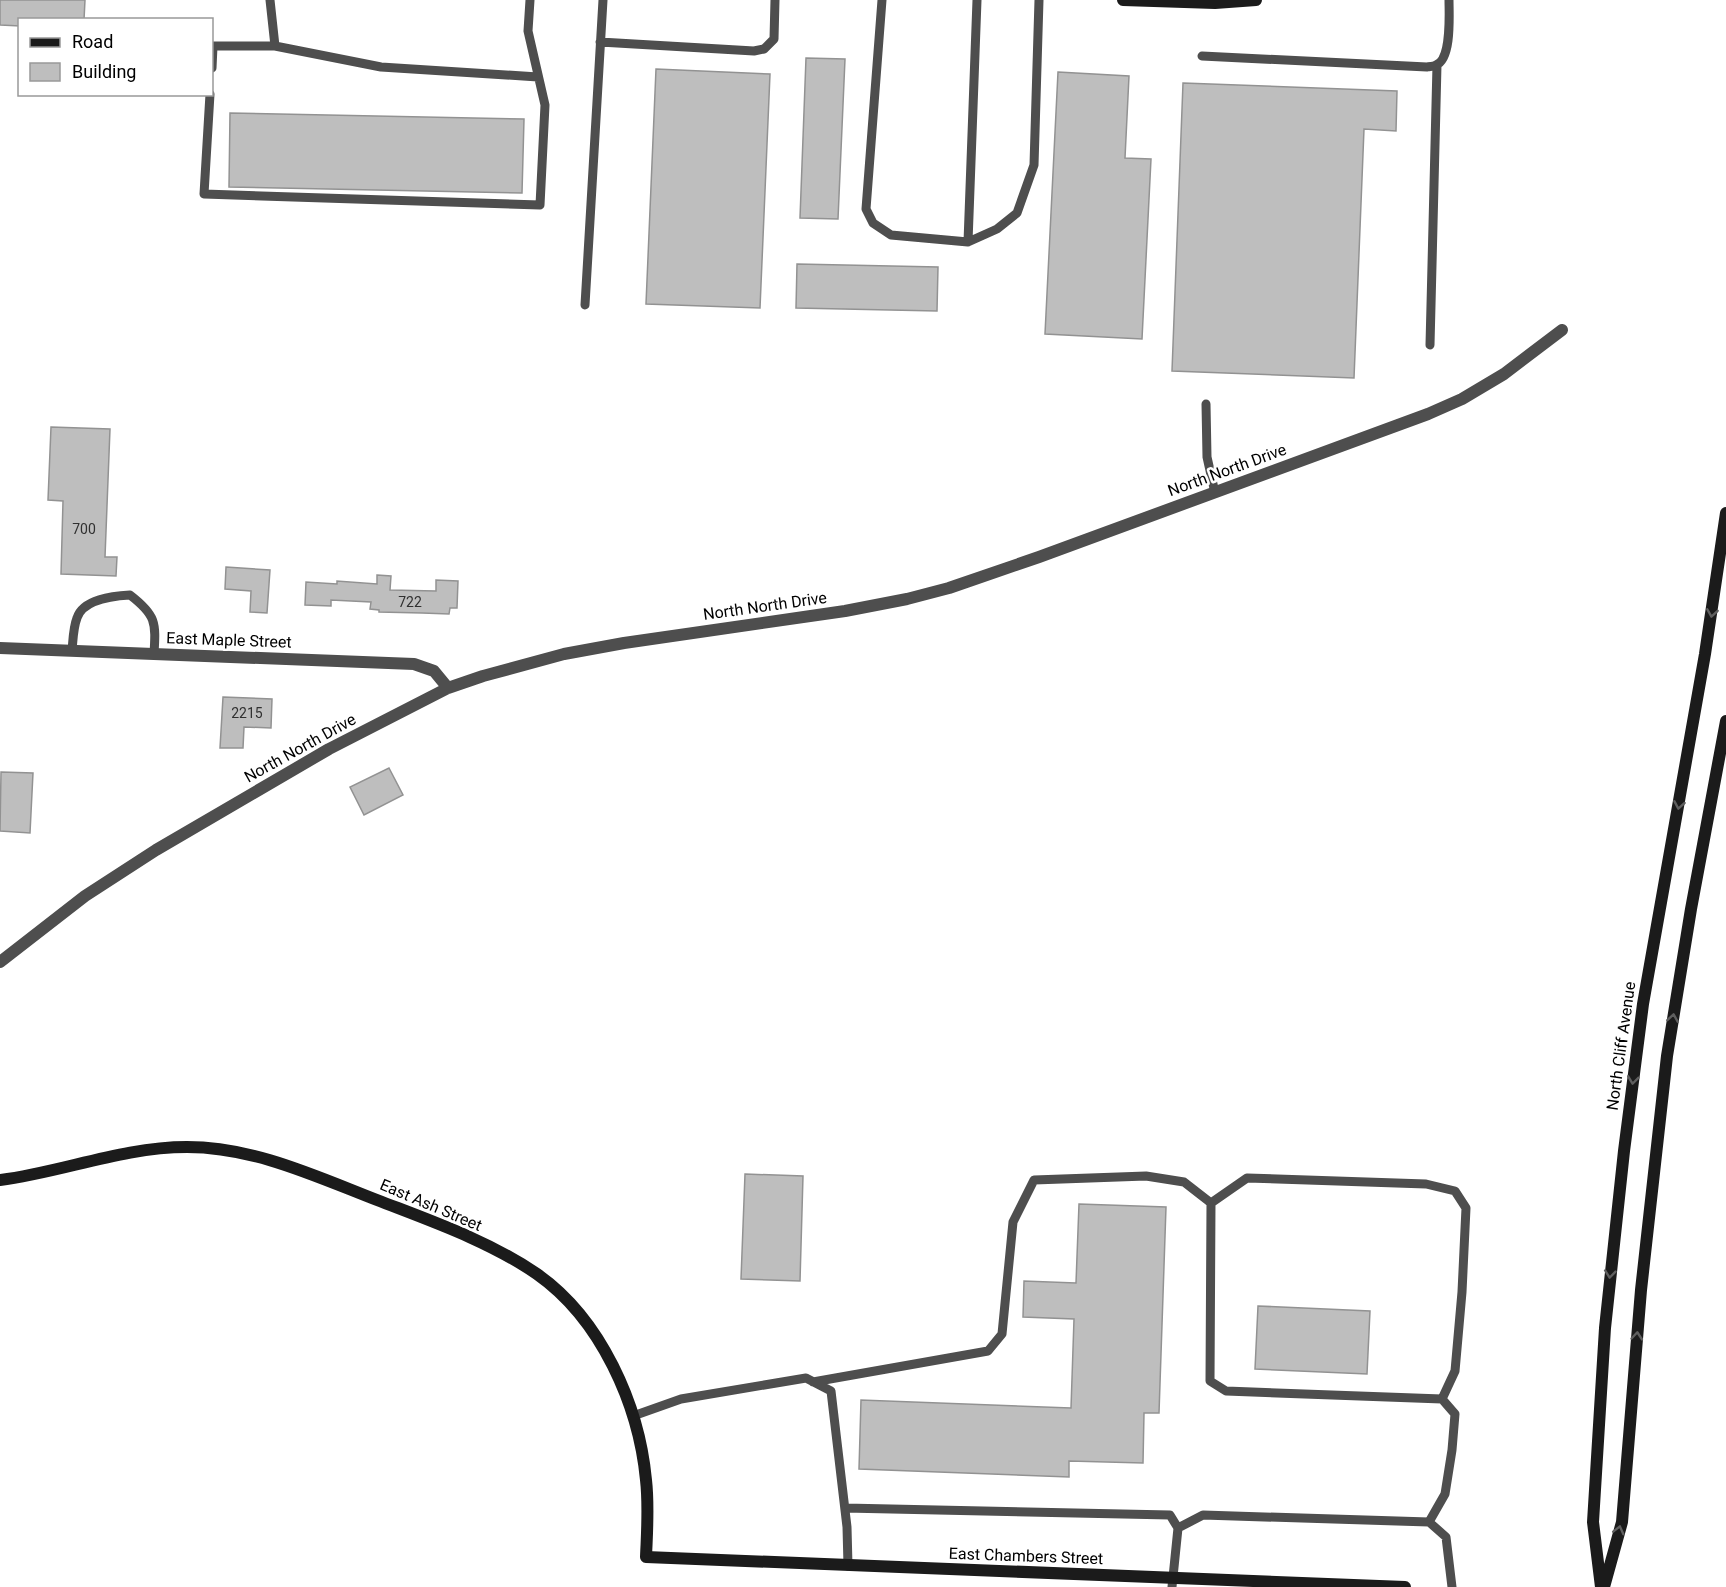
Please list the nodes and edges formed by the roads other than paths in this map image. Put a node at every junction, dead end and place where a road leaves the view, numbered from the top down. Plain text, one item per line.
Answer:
1 (270, 0) edge
2 (530, 0) edge
3 (603, 0) edge
4 (775, 0) edge
5 (882, 0) edge
6 (976, 0) edge
7 (1039, 0) edge
8 (1123, 0) edge
9 (1256, 0) edge
10 (1449, 0) edge
11 (600, 42) junction
12 (213, 46) edge
13 (275, 46) junction
14 (1202, 56) dead end
15 (1437, 65) junction
16 (538, 77) junction
17 (210, 96) edge
18 (968, 242) junction
19 (585, 305) dead end
20 (1562, 330) dead end
21 (1430, 345) dead end
22 (1206, 404) dead end
23 (1215, 493) junction
24 (1726, 513) edge
25 (0, 648) edge
26 (72, 651) junction
27 (154, 654) junction
28 (448, 688) junction
29 (1726, 721) edge
30 (0, 962) edge
31 (0, 1180) edge
32 (1211, 1203) junction
33 (813, 1382) junction
34 (1442, 1399) junction
35 (633, 1416) junction
36 (845, 1508) junction
37 (1429, 1522) junction
38 (1179, 1528) junction
39 (646, 1557) joint
40 (848, 1566) junction
41 (1172, 1583) edge
42 (1405, 1587) edge
43 (1452, 1587) edge
44 (1603, 1587) edge

1 - 13 lane
2 - 16 lane
3 - 11 lane
4 - 11 lane
5 - 18 lane
6 - 18 lane
7 - 18 lane
8 - 9 main road
10 - 15 lane
11 - 19 lane
12 - 13 lane
13 - 16 lane
14 - 15 lane
15 - 21 lane
16 - 17 lane
20 - 23 street, North North Drive
22 - 23 lane
23 - 28 street, North North Drive
24 -> 44 main road, North Cliff Avenue
25 - 26 street, East Maple Street
26 - 27 street, East Maple Street
26 - 27 lane
27 - 28 street, East Maple Street
28 - 30 street, North North Drive
44 -> 29 main road, North Cliff Avenue
31 - 35 main road, East Ash Street
32 - 33 lane
32 - 34 lane
32 - 34 lane
33 - 35 lane
33 - 36 lane
34 - 37 lane
35 - 39 main road, East Ash Street
36 - 38 lane
36 - 40 lane
37 - 38 lane
37 - 43 lane
38 - 41 lane
39 - 40 main road, East Chambers Street
40 - 41 main road, East Chambers Street
41 - 42 main road, East Chambers Street

